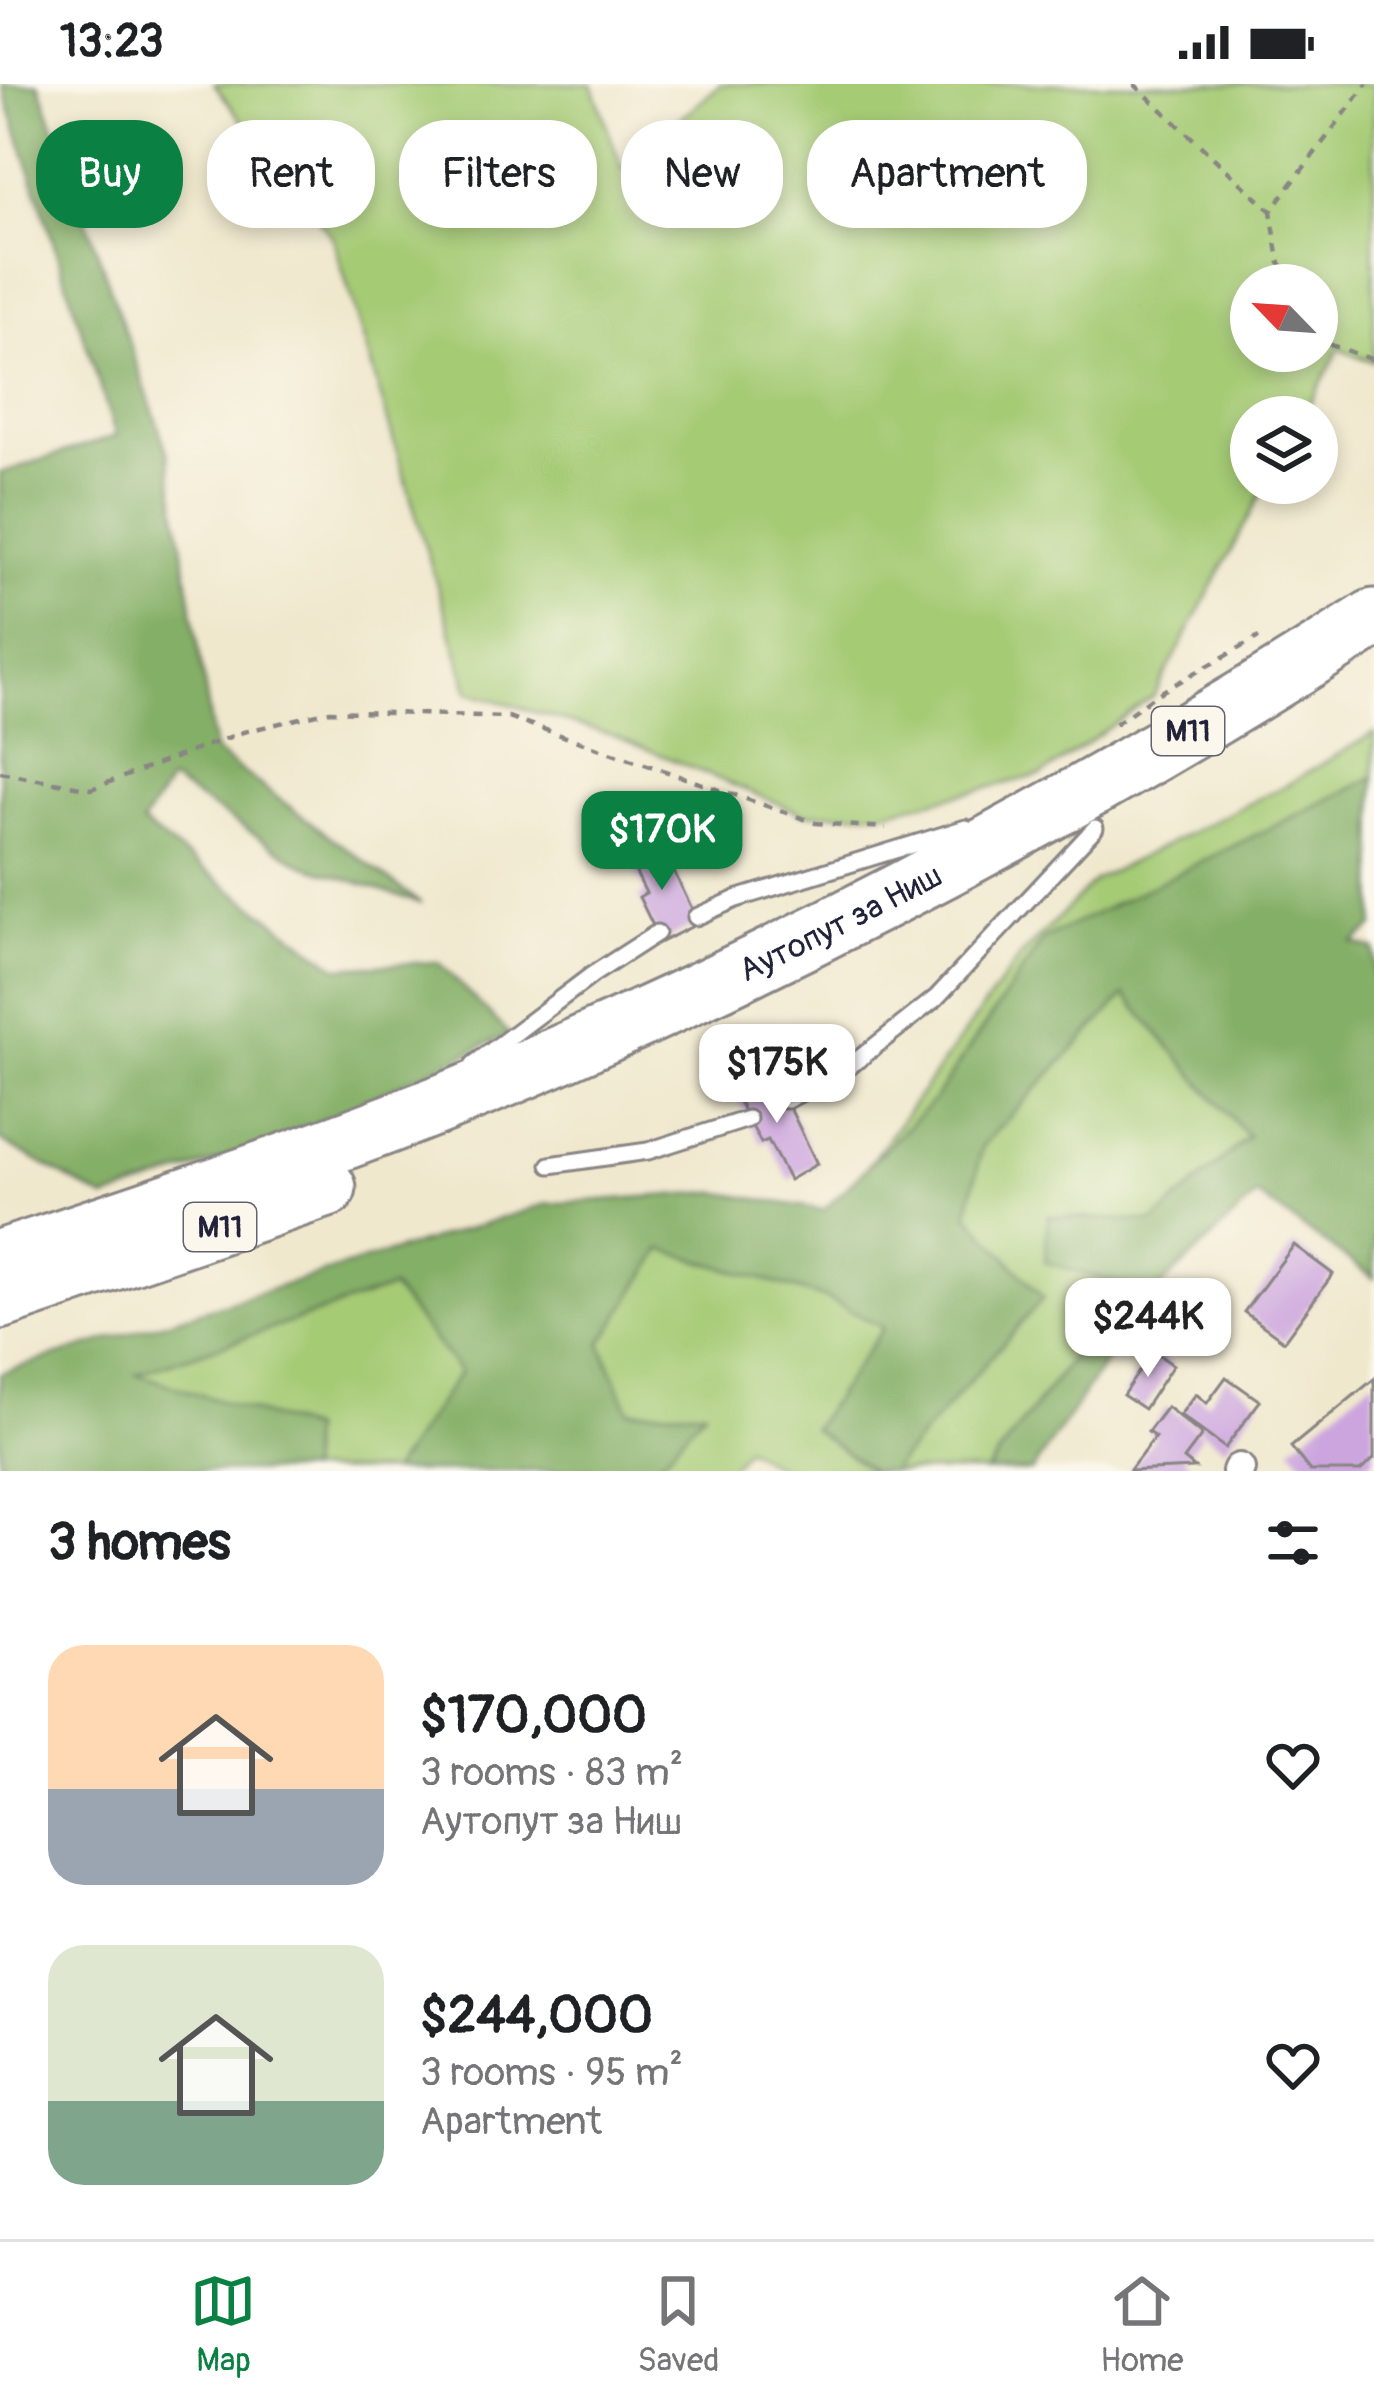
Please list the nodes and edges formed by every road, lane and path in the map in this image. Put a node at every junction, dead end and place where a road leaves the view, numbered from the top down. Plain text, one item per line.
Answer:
1 (1134, 84) edge
2 (1367, 84) edge
3 (1271, 212) junction
4 (1281, 264) edge
5 (1338, 348) edge
6 (1374, 360) edge
7 (1374, 618) edge
8 (1270, 631) dead end
9 (1374, 661) edge
10 (1098, 736) dead end
11 (0, 772) edge
12 (1052, 818) junction
13 (988, 821) dead end
14 (898, 829) dead end
15 (696, 916) dead end
16 (657, 933) dead end
17 (788, 1100) dead end
18 (748, 1119) dead end
19 (380, 1127) junction
20 (550, 1165) dead end
21 (0, 1259) edge
22 (0, 1300) edge

1 - 3 path
2 - 3 path
3 - 4 path
5 - 6 path
7 - 12 highway, Аутопут за Ниш / M11
8 - 10 path
9 - 12 highway, Аутопут за Ниш / M11
11 - 14 path
12 - 17 lane
12 - 19 highway, Аутопут за Ниш / M11
12 - 22 highway, Аутопут за Ниш / M11
13 - 15 lane
16 - 19 lane
18 - 20 lane
19 - 21 highway, Аутопут за Ниш / M11

